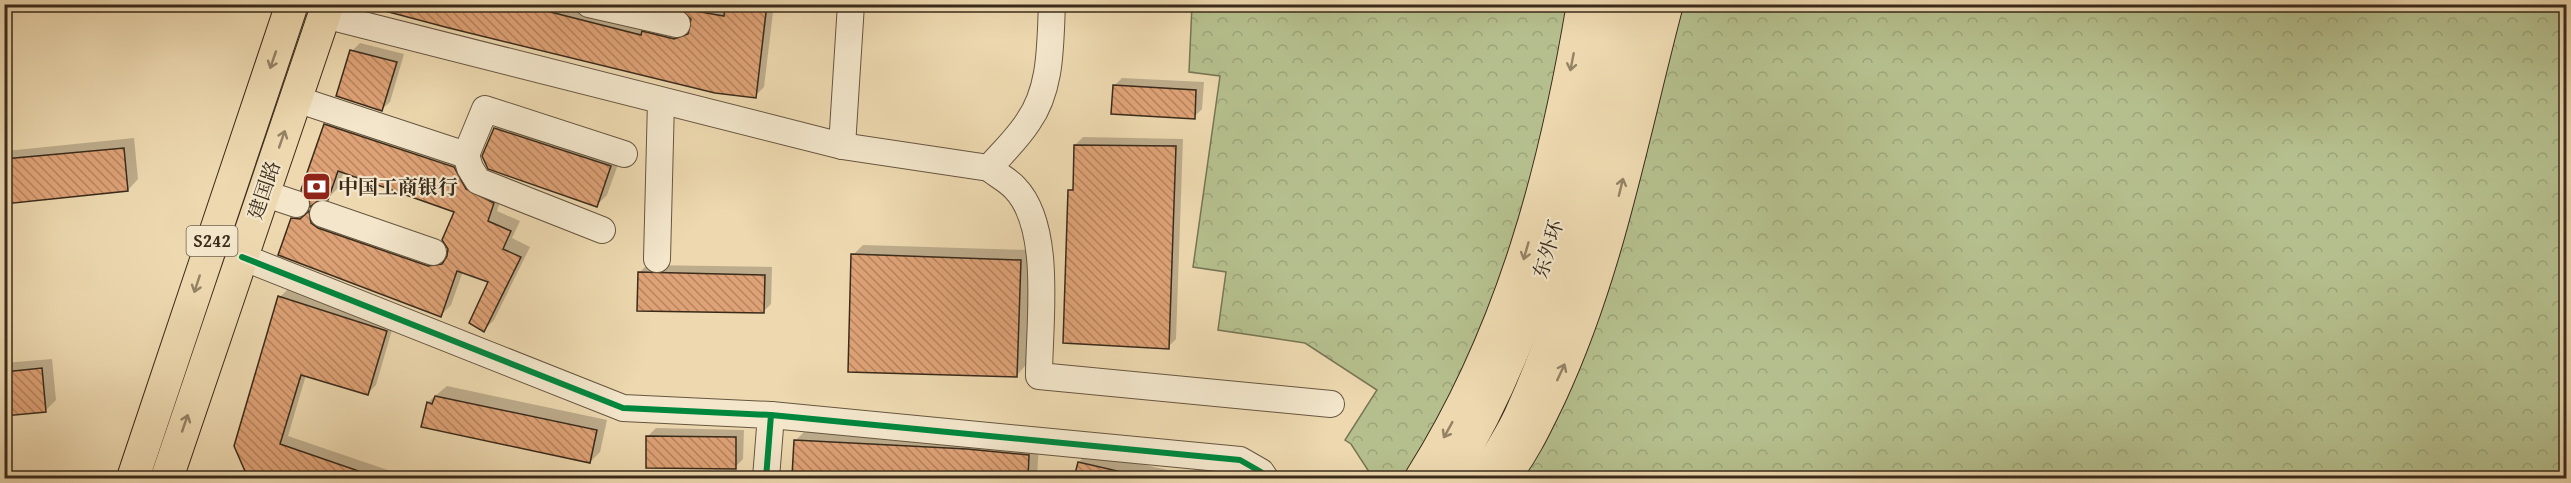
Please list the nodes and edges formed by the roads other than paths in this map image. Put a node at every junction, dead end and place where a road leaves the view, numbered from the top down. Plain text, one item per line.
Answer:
1 (589, 4) edge
2 (851, 4) edge
3 (1052, 4) edge
4 (1582, 4) edge
5 (1606, 4) edge
6 (1638, 4) edge
7 (1667, 4) edge
8 (292, 5) edge
9 (326, 10) edge
10 (677, 24) dead end
11 (296, 99) junction
12 (661, 101) junction
13 (842, 146) junction
14 (624, 154) dead end
15 (466, 155) junction
16 (989, 168) junction
17 (263, 193) junction
18 (296, 204) dead end
19 (323, 214) dead end
20 (602, 230) dead end
21 (433, 252) dead end
22 (242, 257) junction
23 (657, 259) dead end
24 (1331, 404) dead end
25 (771, 415) junction
26 (133, 478) edge
27 (166, 478) edge
28 (766, 478) edge
29 (1264, 478) edge
30 (1421, 478) edge
31 (1448, 478) edge
32 (1485, 478) edge
33 (1503, 478) edge

1 - 10 street
2 - 13 street
3 - 16 street
4 -> 30 main road
5 - 31 highway, 东外环
6 - 32 highway, 东外环
33 -> 7 main road
8 - 9 main road
8 -> 26 main road, 建国路 / S242
9 - 11 main road, 建国路 / S242
9 - 12 street
11 - 15 street
17 -> 11 main road, 建国路 / S242
12 - 13 street
12 - 23 street
13 - 16 street
14 - 15 street
15 - 20 street
16 - 24 street
17 - 18 street
17 - 22 main road, 建国路 / S242
19 - 21 street
22 - 25 street
27 -> 22 main road, 建国路 / S242
25 - 28 street
25 - 29 street

